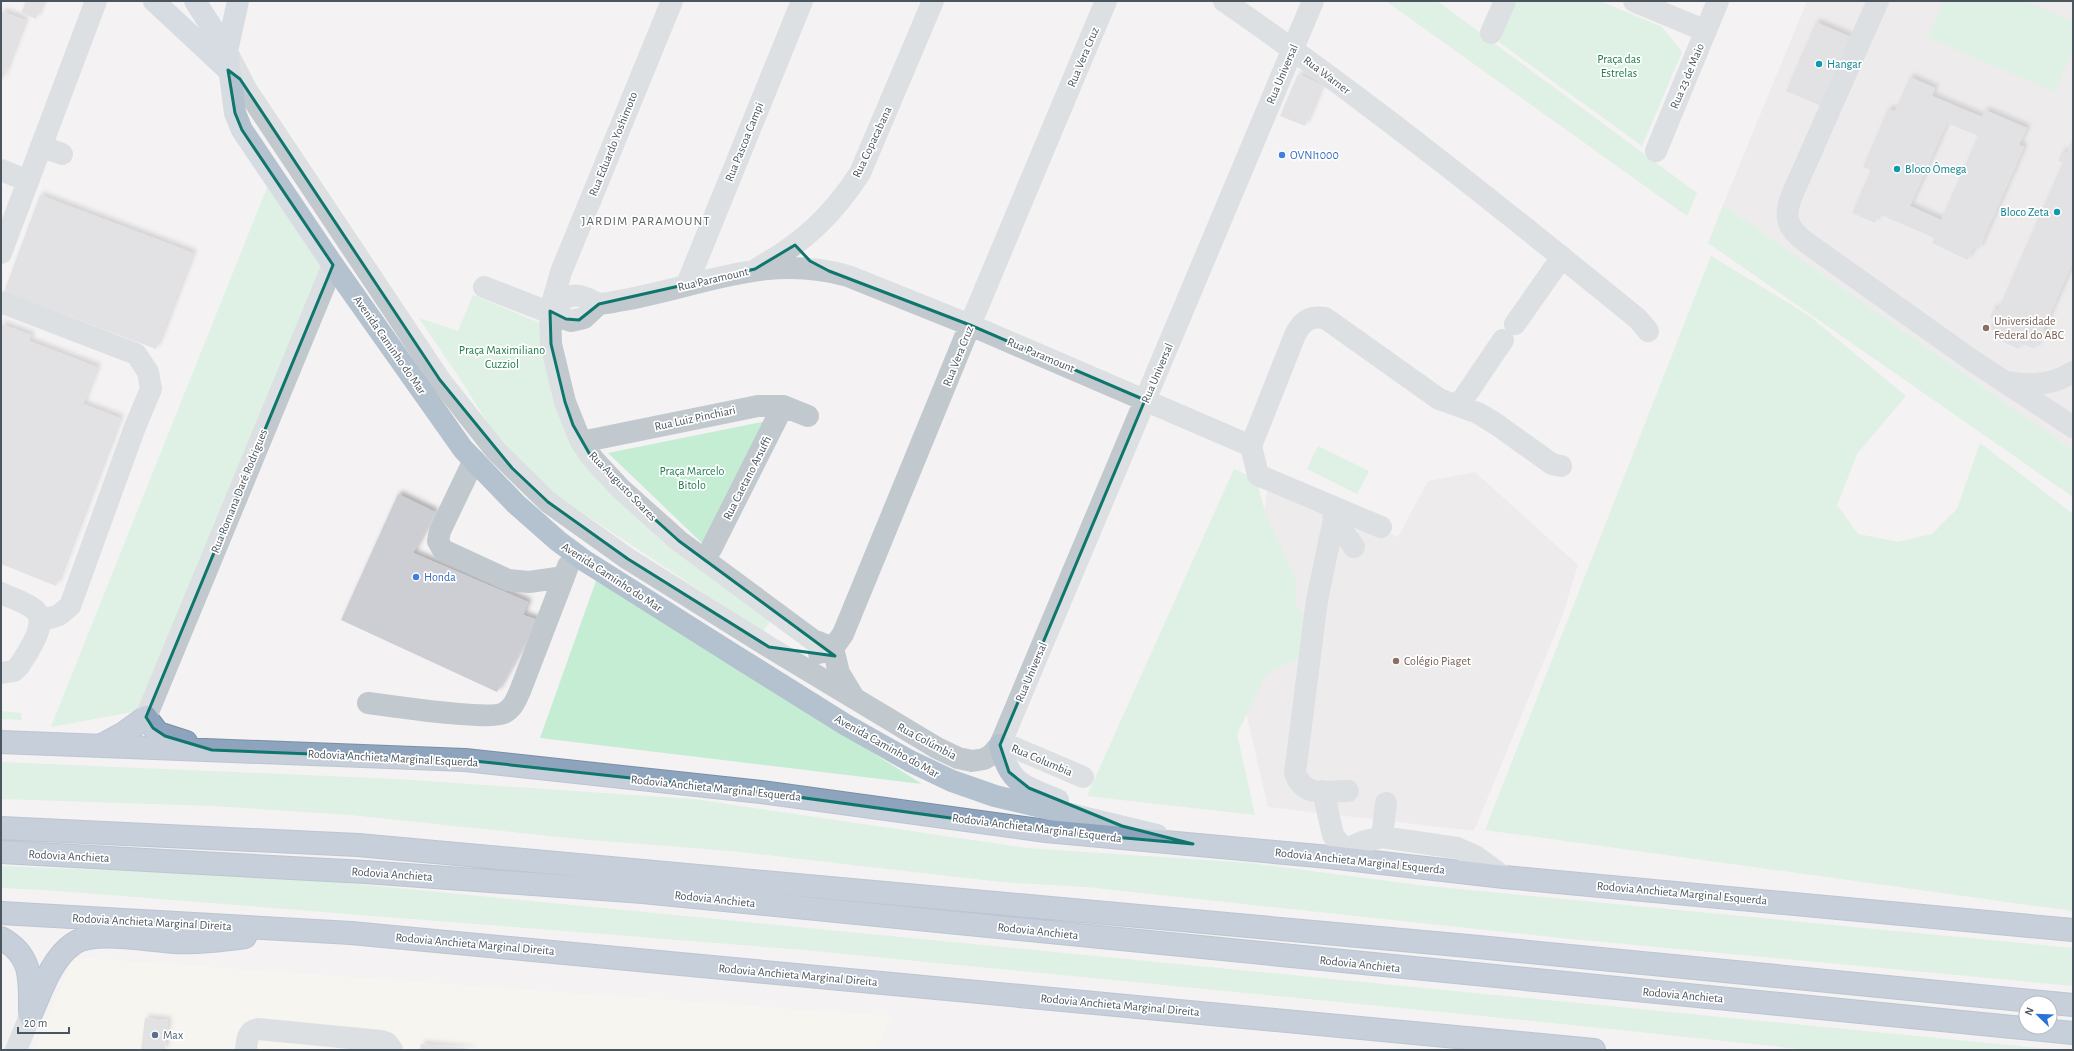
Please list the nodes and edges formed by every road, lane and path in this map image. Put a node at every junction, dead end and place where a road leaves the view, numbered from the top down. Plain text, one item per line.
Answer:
1 (96, 1) edge
2 (154, 1) edge
3 (195, 1) edge
4 (238, 1) edge
5 (672, 1) edge
6 (802, 1) edge
7 (933, 1) edge
8 (1106, 1) edge
9 (1224, 1) edge
10 (1313, 1) edge
11 (1505, 1) edge
12 (1634, 1) edge
13 (1718, 1) edge
14 (1878, 1) edge
15 (1706, 31) junction
16 (1492, 33) dead end
17 (1293, 49) junction
18 (232, 67) junction
19 (41, 146) junction
20 (1656, 151) dead end
21 (62, 154) dead end
22 (1, 170) edge
23 (28, 181) junction
24 (795, 246) junction
25 (1, 253) edge
26 (1562, 257) junction
27 (332, 265) junction
28 (755, 269) junction
29 (829, 271) junction
30 (686, 284) junction
31 (484, 287) dead end
32 (1, 302) edge
33 (550, 311) junction
34 (970, 325) junction
35 (1648, 331) dead end
36 (2073, 372) edge
37 (2005, 381) junction
38 (1145, 400) junction
39 (1459, 405) junction
40 (783, 406) junction
41 (808, 416) dead end
42 (2073, 427) edge
43 (581, 442) junction
44 (1251, 446) junction
45 (474, 460) junction
46 (1561, 466) dead end
47 (1333, 513) junction
48 (1381, 528) dead end
49 (1354, 547) dead end
50 (711, 549) dead end
51 (574, 553) junction
52 (564, 577) junction
53 (1, 593) edge
54 (40, 621) junction
55 (769, 647) junction
56 (833, 648) junction
57 (1, 673) edge
58 (855, 699) junction
59 (368, 703) dead end
60 (146, 717) junction
61 (1, 742) edge
62 (1001, 744) junction
63 (100, 746) junction
64 (212, 750) junction
65 (1083, 777) dead end
66 (1323, 790) junction
67 (1348, 791) dead end
68 (1386, 802) dead end
69 (1122, 826) junction
70 (1, 828) edge
71 (1382, 838) junction
72 (1193, 844) junction
73 (1, 852) edge
74 (1336, 854) junction
75 (1504, 877) junction
76 (1, 913) edge
77 (291, 930) junction
78 (2073, 930) edge
79 (1, 938) edge
80 (2073, 1005) edge
81 (30, 1016) junction
82 (2073, 1033) edge
83 (1461, 1038) junction
84 (16, 1050) edge
85 (246, 1050) edge
86 (392, 1050) edge
87 (1507, 1050) edge
88 (1594, 1050) edge

1 - 19 street
2 - 18 main road, Avenida Caminho do Mar
3 - 18 main road, Avenida Caminho do Mar
4 - 18 main road
5 - 33 street, Rua Eduardo Yoshimoto
6 - 30 street, Rua Pascoa Campi
7 - 24 street, Rua Copacabana
8 - 34 street, Rua Vera Cruz
9 - 17 street, Rua Warner
10 - 17 street, Rua Universal
11 - 16 street
12 - 15 street
13 - 15 street, Rua 23 de Maio
14 - 37 street
15 - 20 street, Rua 23 de Maio
17 - 26 street, Rua Warner
17 - 38 street, Rua Universal
18 - 27 main road, Avenida Caminho do Mar
18 - 55 street, Avenida Caminho do Mar
19 - 21 street
19 - 23 street
22 - 23 street
23 - 25 street
24 - 28 street, Rua Copacabana
24 - 29 street, Rua Paramount
26 - 35 street, Rua Warner
26 - 39 street
27 - 45 main road, Avenida Caminho do Mar
27 - 60 street, Rua Romana Daré Rodrigues
28 - 29 street, Rua Paramount
28 - 30 street, Rua Paramount
29 - 34 street, Rua Paramount
30 - 33 street, Rua Paramount
31 - 33 street
32 - 54 street
33 - 43 street, Rua Augusto Soares
34 - 38 street, Rua Paramount
34 - 56 street, Rua Vera Cruz
36 - 37 street
37 - 42 street
38 - 44 street, Rua Paramount
38 - 62 street, Rua Universal
39 - 44 street
39 - 46 street
40 - 41 street, Rua Luiz Pinchiari
40 - 43 street, Rua Luiz Pinchiari
40 - 50 street, Rua Caetano Arsuffi
43 - 56 street, Rua Augusto Soares
44 - 47 street
45 - 51 main road, Avenida Caminho do Mar
45 - 52 street
47 - 48 street
47 - 49 street
47 - 66 street
51 - 52 street
51 - 69 main road, Avenida Caminho do Mar
52 - 59 street
53 - 54 street
54 - 57 street
55 - 56 street
55 - 58 street, Rua Colúmbia
56 - 58 street, Rua Colúmbia
58 - 62 street, Rua Colúmbia
60 - 63 highway
60 - 64 highway
61 - 63 highway, Rodovia Anchieta Marginal Esquerda
62 - 65 street, Rua Columbia
62 - 69 main road
63 - 64 highway, Rodovia Anchieta Marginal Esquerda
64 - 72 highway, Rodovia Anchieta Marginal Esquerda
66 - 67 street
66 - 74 street
68 - 71 street
69 - 72 main road, Avenida Caminho do Mar
70 - 80 highway, Rodovia Anchieta
71 - 74 street
71 - 75 street
72 - 74 highway, Rodovia Anchieta Marginal Esquerda
73 - 82 highway, Rodovia Anchieta
74 - 75 highway, Rodovia Anchieta Marginal Esquerda
75 - 78 highway, Rodovia Anchieta Marginal Esquerda
76 - 77 highway, Rodovia Anchieta Marginal Direita
77 - 81 highway
77 - 83 highway, Rodovia Anchieta Marginal Direita
79 - 81 highway
81 - 84 street
83 - 87 street
83 - 88 highway, Rodovia Anchieta Marginal Direita
85 - 86 street

